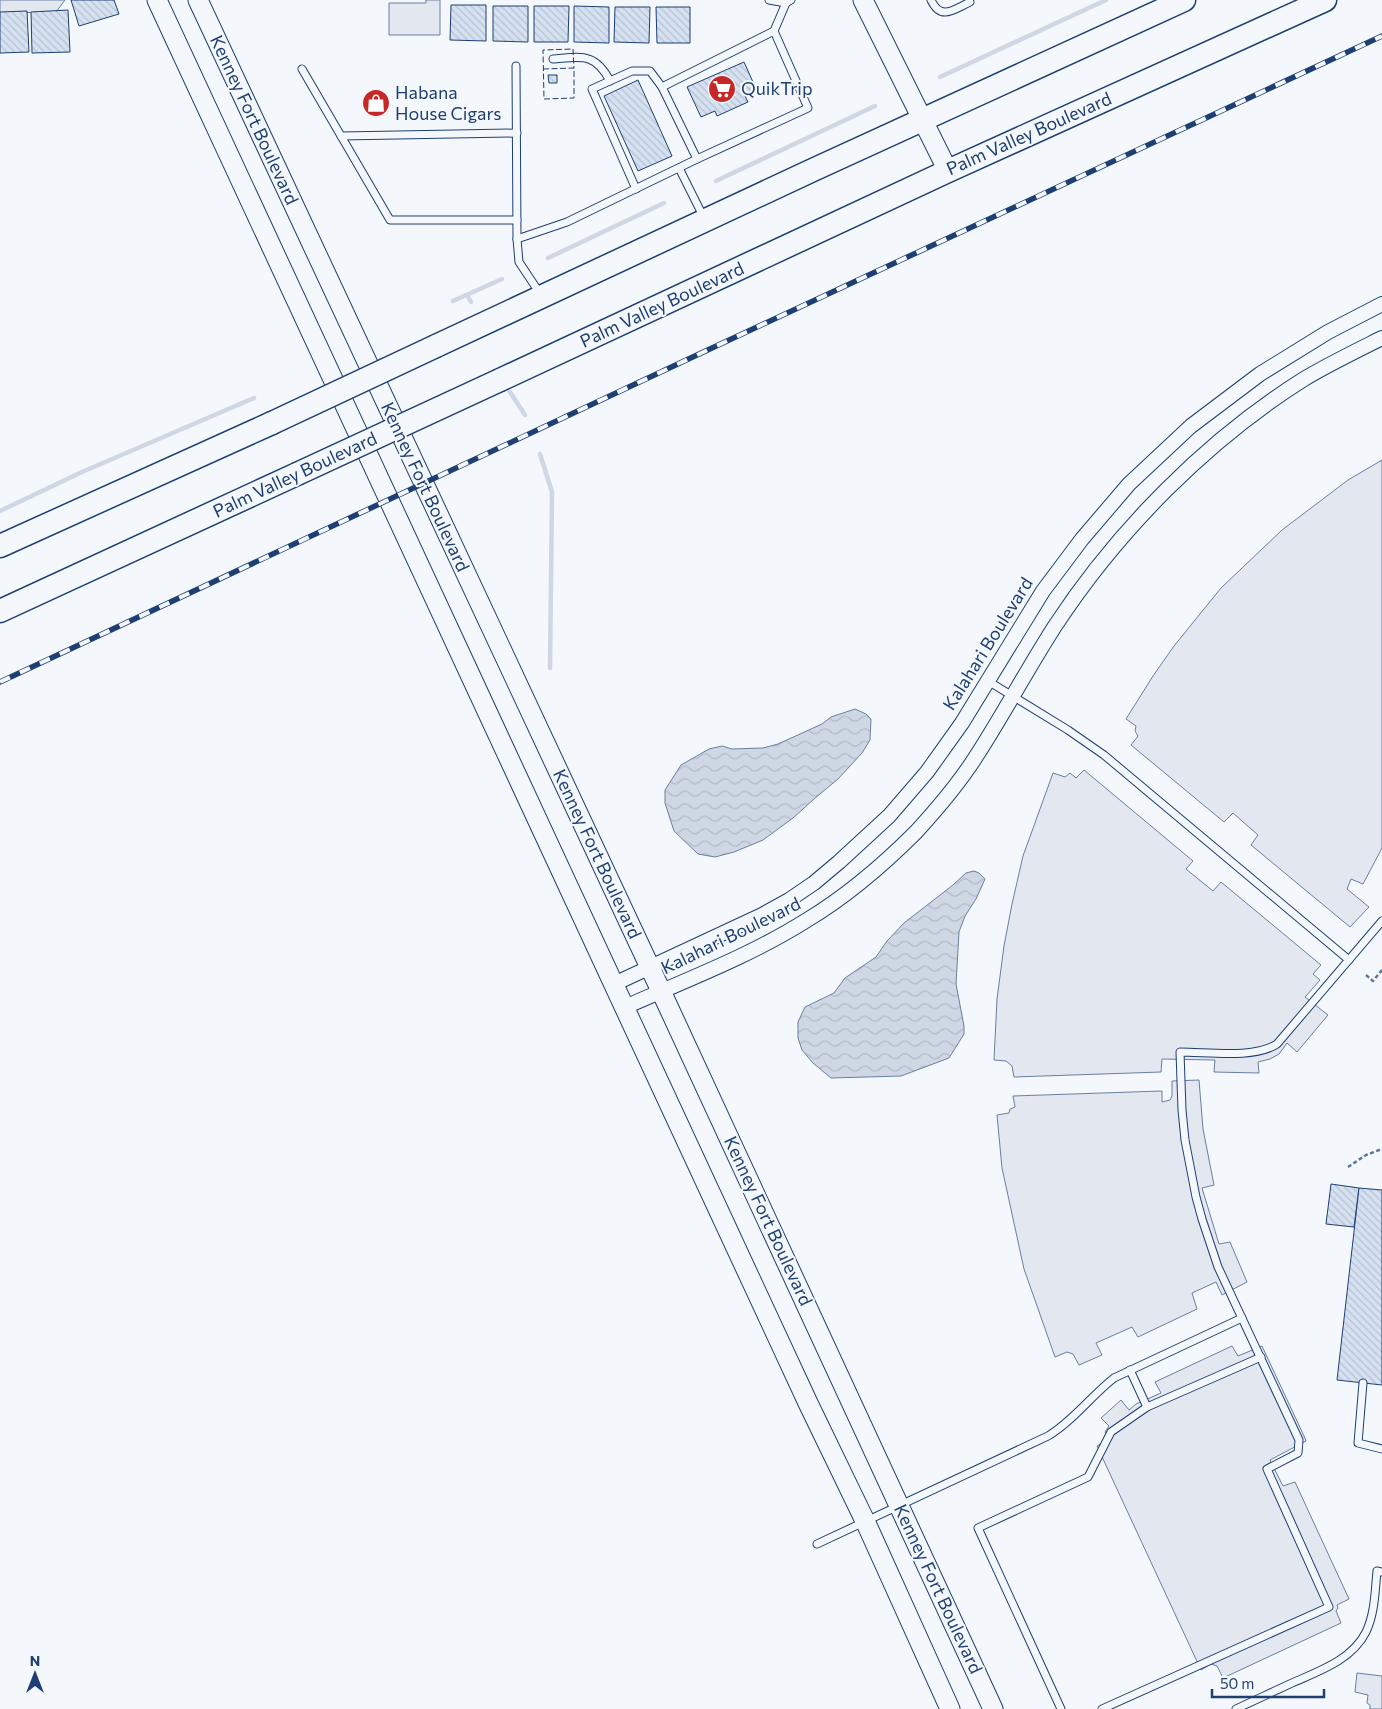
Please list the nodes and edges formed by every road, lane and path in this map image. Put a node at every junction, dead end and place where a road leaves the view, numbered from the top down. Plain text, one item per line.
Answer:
1 (157, 0) edge
2 (198, 0) edge
3 (769, 0) edge
4 (863, 0) edge
5 (931, 0) edge
6 (1184, 0) edge
7 (1325, 0) edge
8 (789, 1) edge
9 (971, 1) edge
10 (774, 31) junction
11 (553, 59) dead end
12 (516, 66) dead end
13 (302, 69) dead end
14 (610, 80) junction
15 (662, 87) junction
16 (923, 120) junction
17 (516, 133) junction
18 (341, 136) junction
19 (697, 159) junction
20 (679, 168) junction
21 (948, 171) junction
22 (636, 189) junction
23 (517, 220) junction
24 (705, 220) junction
25 (517, 239) junction
26 (542, 296) junction
27 (1382, 304) edge
28 (1382, 338) edge
29 (0, 546) edge
30 (0, 611) edge
31 (988, 682) junction
32 (1012, 696) junction
33 (1382, 921) edge
34 (1349, 960) junction
35 (650, 968) junction
36 (1382, 970) edge
37 (1366, 975) dead end
38 (614, 984) junction
39 (661, 991) junction
40 (625, 1007) junction
41 (1382, 1149) edge
42 (1348, 1167) dead end
43 (1242, 1318) junction
44 (1261, 1357) junction
45 (1130, 1370) junction
46 (1363, 1383) dead end
47 (1147, 1408) junction
48 (1382, 1449) edge
49 (900, 1506) junction
50 (866, 1523) junction
51 (818, 1544) dead end
52 (1382, 1572) edge
53 (950, 1709) edge
54 (993, 1709) edge
55 (1061, 1709) edge
56 (1102, 1709) edge
57 (1236, 1709) edge

1 - 38 main road
2 - 35 main road, Kenney Fort Boulevard
3 - 8 lane
4 - 16 main road
5 - 9 lane
6 - 16 highway
7 - 21 highway, Palm Valley Boulevard
8 - 10 lane
10 - 15 lane
10 - 19 lane
11 - 14 lane
12 - 17 lane
13 - 18 lane
14 - 15 lane
14 - 22 lane
15 - 19 lane
16 - 21 main road
16 - 24 highway
17 - 18 lane
17 - 23 lane
18 - 23 lane
19 - 20 lane
20 - 22 lane
20 - 24 lane
21 - 30 highway, Palm Valley Boulevard, bridge
22 - 25 lane
23 - 25 lane
24 - 26 highway
25 - 26 lane
26 - 29 highway, bridge
27 - 31 street, Kalahari Boulevard
28 - 32 street, Kalahari Boulevard
31 - 32 lane
31 - 35 street, Kalahari Boulevard
32 - 34 lane
32 - 39 street, Kalahari Boulevard
33 - 34 lane
34 - 43 lane
35 - 38 street, Kalahari Boulevard
35 - 39 main road, Kenney Fort Boulevard
36 - 37 path
38 - 40 main road
39 - 40 street, Kalahari Boulevard
39 - 49 main road, Kenney Fort Boulevard
40 - 50 main road
41 - 42 path
43 - 44 lane
43 - 45 lane
44 - 47 lane
44 - 56 lane
45 - 47 lane
45 - 49 lane
46 - 48 lane
47 - 55 lane
49 - 50 lane
49 - 54 main road, Kenney Fort Boulevard
50 - 51 lane
50 - 53 main road
52 - 57 lane

